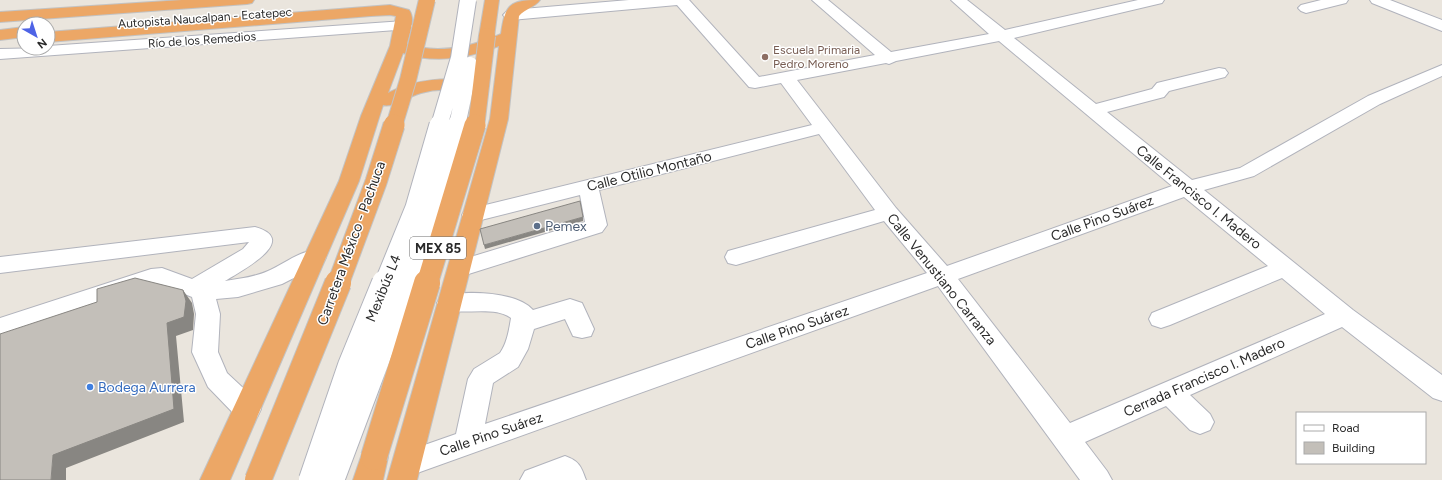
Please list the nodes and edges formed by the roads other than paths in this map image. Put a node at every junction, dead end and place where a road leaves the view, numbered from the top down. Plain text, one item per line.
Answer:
1 (109, 0) edge
2 (247, 0) edge
3 (368, 0) edge
4 (427, 0) edge
5 (434, 0) edge
6 (468, 0) edge
7 (481, 0) edge
8 (492, 0) edge
9 (533, 0) edge
10 (680, 0) edge
11 (819, 0) edge
12 (958, 0) edge
13 (1157, 0) edge
14 (1341, 0) edge
15 (1377, 0) edge
16 (0, 8) edge
17 (1306, 8) dead end
18 (0, 17) edge
19 (505, 22) edge
20 (56, 23) edge
21 (1442, 26) edge
22 (16, 27) edge
23 (0, 28) edge
24 (56, 29) edge
25 (16, 33) edge
26 (0, 34) edge
27 (56, 36) edge
28 (401, 36) junction
29 (1002, 36) junction
30 (16, 39) edge
31 (0, 40) edge
32 (0, 54) edge
33 (889, 58) junction
34 (1442, 70) edge
35 (1219, 73) dead end
36 (786, 78) junction
37 (500, 105) junction
38 (1093, 110) junction
39 (370, 116) junction
40 (825, 127) junction
41 (588, 186) junction
42 (1188, 188) junction
43 (889, 213) junction
44 (473, 214) junction
45 (315, 257) junction
46 (736, 257) dead end
47 (0, 265) edge
48 (1285, 268) junction
49 (459, 269) junction
50 (943, 276) junction
51 (198, 290) junction
52 (449, 303) junction
53 (1344, 316) junction
54 (1161, 319) dead end
55 (522, 323) junction
56 (0, 327) edge
57 (582, 328) dead end
58 (1442, 390) edge
59 (1169, 392) junction
60 (247, 409) junction
61 (1200, 422) dead end
62 (1064, 438) junction
63 (468, 442) junction
64 (404, 472) edge
65 (215, 480) edge
66 (258, 480) edge
67 (312, 480) edge
68 (331, 480) edge
69 (368, 480) edge
70 (535, 480) edge
71 (571, 480) edge
72 (1097, 480) edge

1 - 16 highway
2 - 18 highway
3 - 20 highway, Autopista Naucalpan - Ecatepec
4 - 66 highway, Carretera México - Pachuca, bridge
5 - 24 highway, Autopista Naucalpan - Ecatepec
6 - 67 street, Mexibús L4, bridge
7 - 68 street, Mexibús L4, bridge
8 - 19 highway, MEX 85
9 - 19 highway
10 - 19 street
10 - 36 street
11 - 33 street
12 - 29 street, Calle Francisco I. Madero
13 - 29 street
14 - 17 street
15 - 21 street
19 - 28 highway
19 - 37 highway
19 - 69 highway, MEX 85, bridge
22 - 23 highway
25 - 26 highway
27 - 28 highway
28 - 32 street, Río de los Remedios
28 - 39 highway
29 - 33 street
29 - 38 street, Calle Francisco I. Madero
30 - 31 highway
33 - 36 street
34 - 42 street, Calle Pino Suárez
35 - 38 street
36 - 40 street, Calle Venustiano Carranza
37 - 39 highway
37 - 44 highway
38 - 42 street, Calle Francisco I. Madero
39 - 45 highway
40 - 41 street, Calle Otilio Montaño
40 - 43 street, Calle Venustiano Carranza
41 - 44 street, Calle Otilio Montaño
41 - 49 street
42 - 48 street, Calle Francisco I. Madero
42 - 50 street, Calle Pino Suárez
43 - 46 street
43 - 50 street, Calle Venustiano Carranza
44 - 49 highway
45 - 51 street
45 - 60 highway
47 - 51 street
48 - 53 street, Calle Francisco I. Madero
48 - 54 street
49 - 52 highway
50 - 62 street, Calle Venustiano Carranza
50 - 63 street, Calle Pino Suárez
51 - 56 street
51 - 60 street
52 - 55 street
52 - 64 highway
53 - 58 street, Calle Francisco I. Madero
53 - 59 street, Cerrada Francisco I. Madero
55 - 57 street
55 - 63 street
59 - 61 street
59 - 62 street, Cerrada Francisco I. Madero
60 - 65 highway
62 - 72 street, Calle Venustiano Carranza
63 - 64 street, Calle Pino Suárez
70 - 71 street

